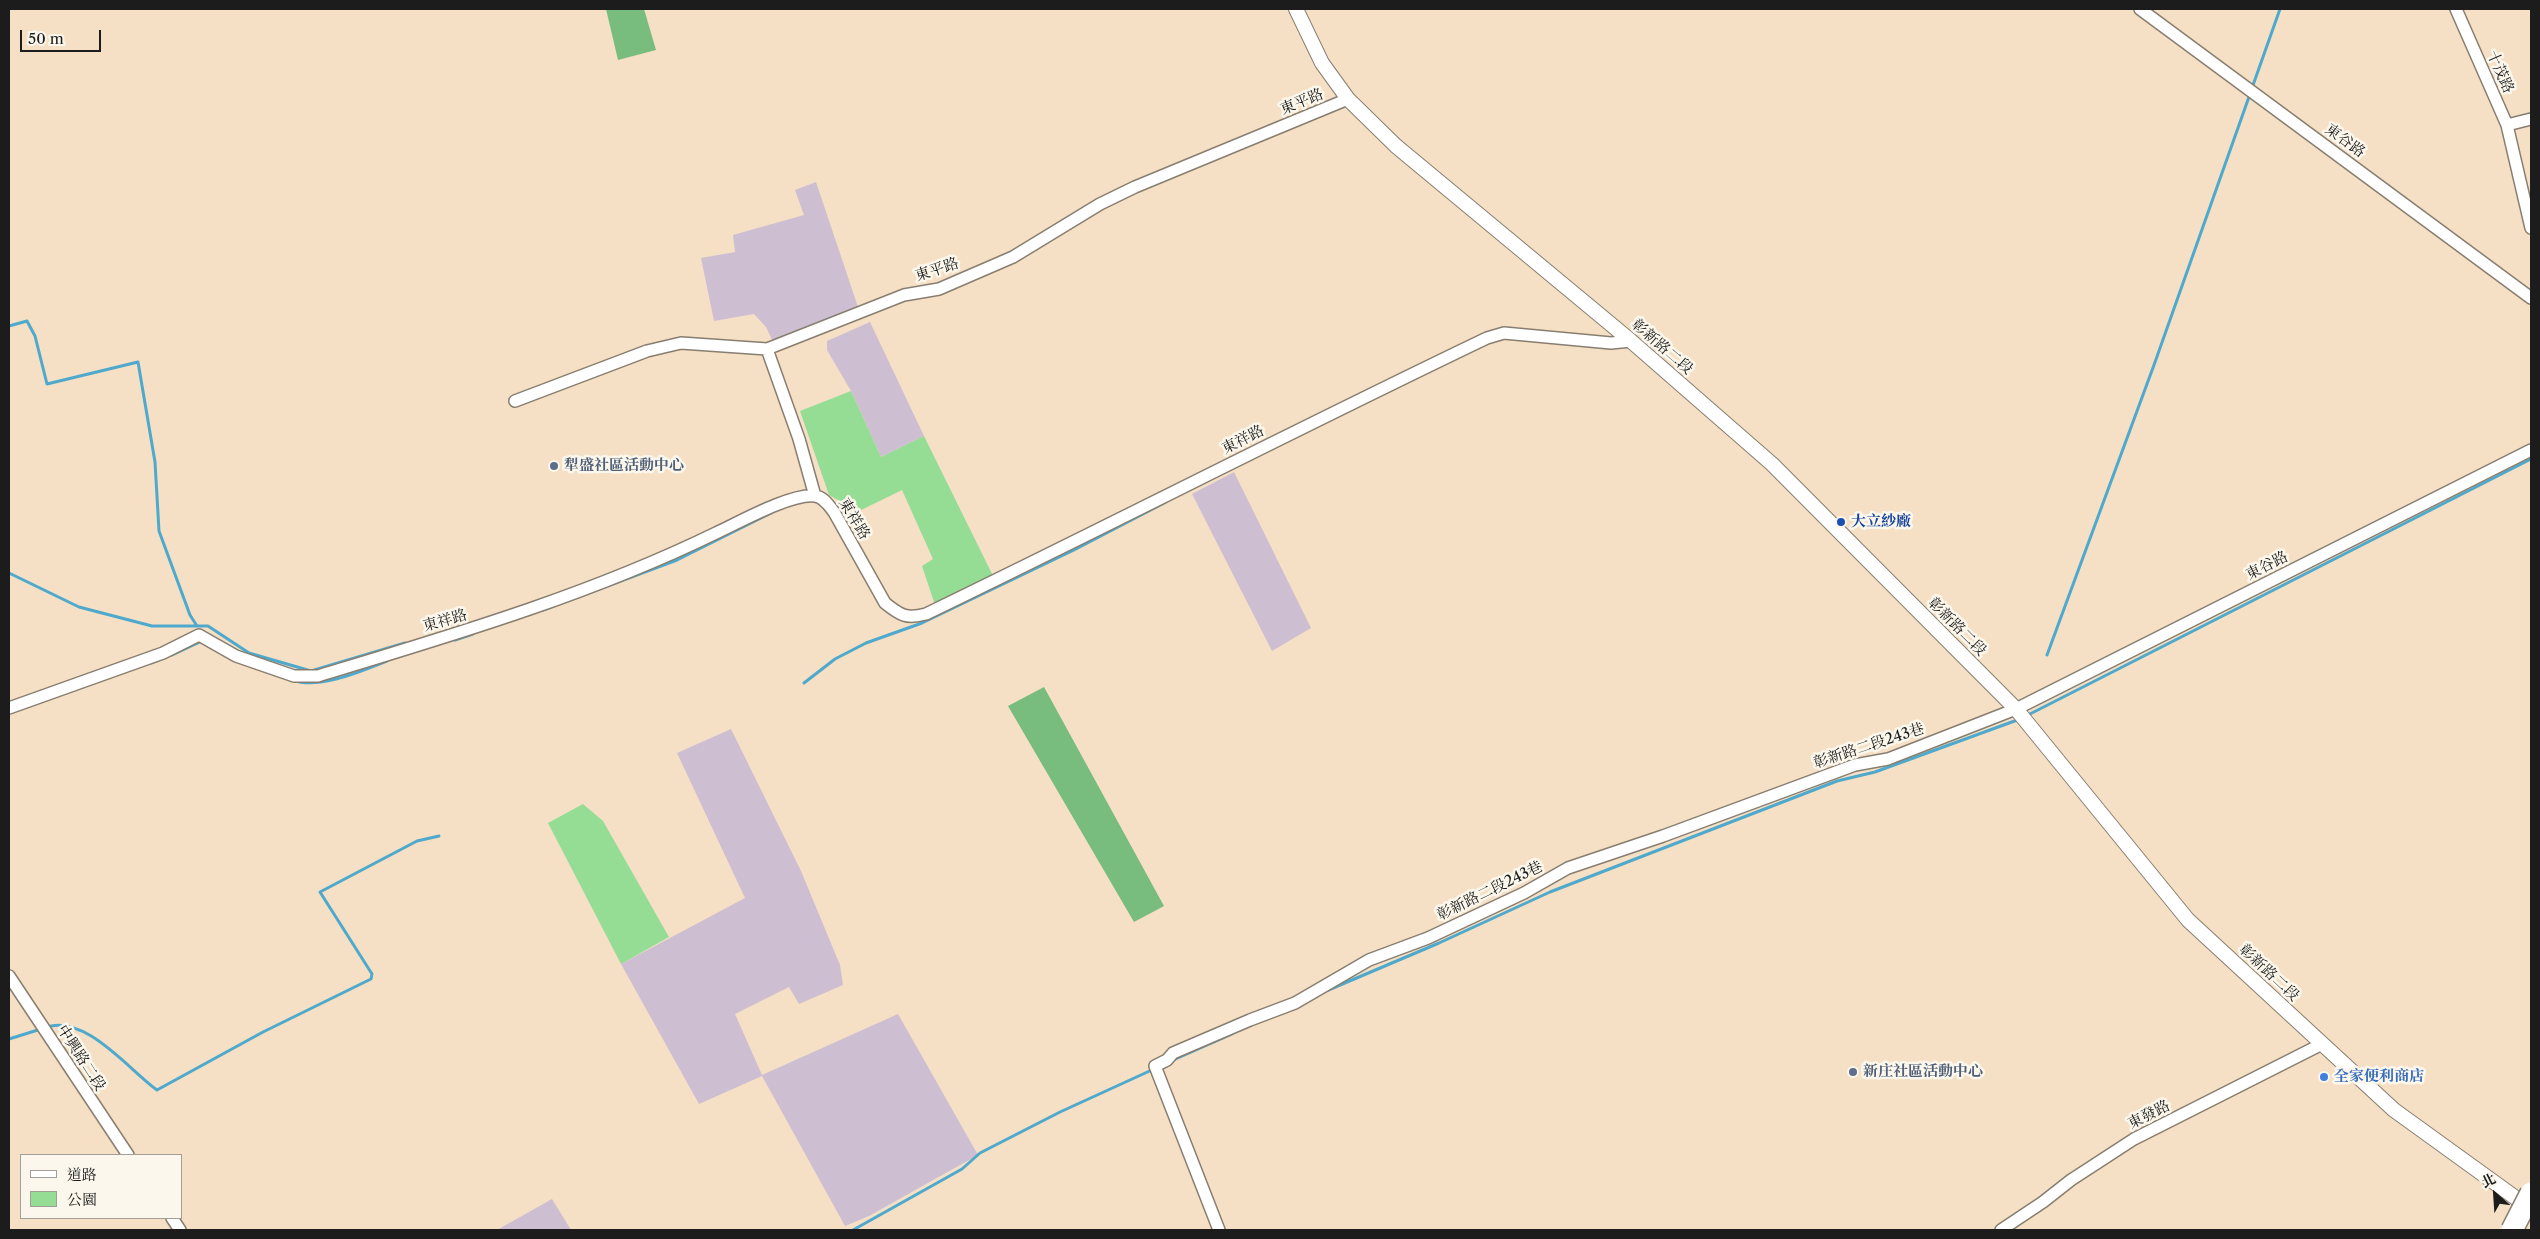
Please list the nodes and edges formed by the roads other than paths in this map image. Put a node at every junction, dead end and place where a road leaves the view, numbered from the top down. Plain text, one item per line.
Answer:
1 (1296, 9) edge
2 (2140, 9) edge
3 (2456, 9) edge
4 (1348, 99) junction
5 (2531, 119) edge
6 (2507, 125) junction
7 (2527, 197) edge
8 (2531, 228) edge
9 (2531, 298) edge
10 (1631, 342) junction
11 (767, 349) junction
12 (515, 401) dead end
13 (2531, 450) edge
14 (815, 496) junction
15 (9, 708) edge
16 (2020, 715) junction
17 (9, 976) edge
18 (2322, 1044) junction
19 (127, 1154) edge
20 (2531, 1193) edge
21 (2531, 1209) edge
22 (173, 1219) edge
23 (180, 1230) edge
24 (1218, 1230) edge
25 (2001, 1230) edge
26 (2512, 1230) edge

1 - 4 street, 彰新路二段
2 - 9 street, 東谷路
3 - 6 street, 十茂路
4 - 10 street, 彰新路二段
4 - 11 street, 東平路
5 - 6 street
6 - 7 street
7 - 8 street
10 - 14 street, 東祥路
10 - 16 street, 彰新路二段
11 - 12 street, 東平路
11 - 14 street
13 - 16 street, 東谷路
14 - 15 street, 東祥路
16 - 18 street, 彰新路二段
16 - 24 street, 彰新路二段243巷
17 - 19 street, 中興路二段
18 - 21 street, 彰新路二段
18 - 25 street, 東發路
20 - 26 highway, bridge
22 - 23 street

